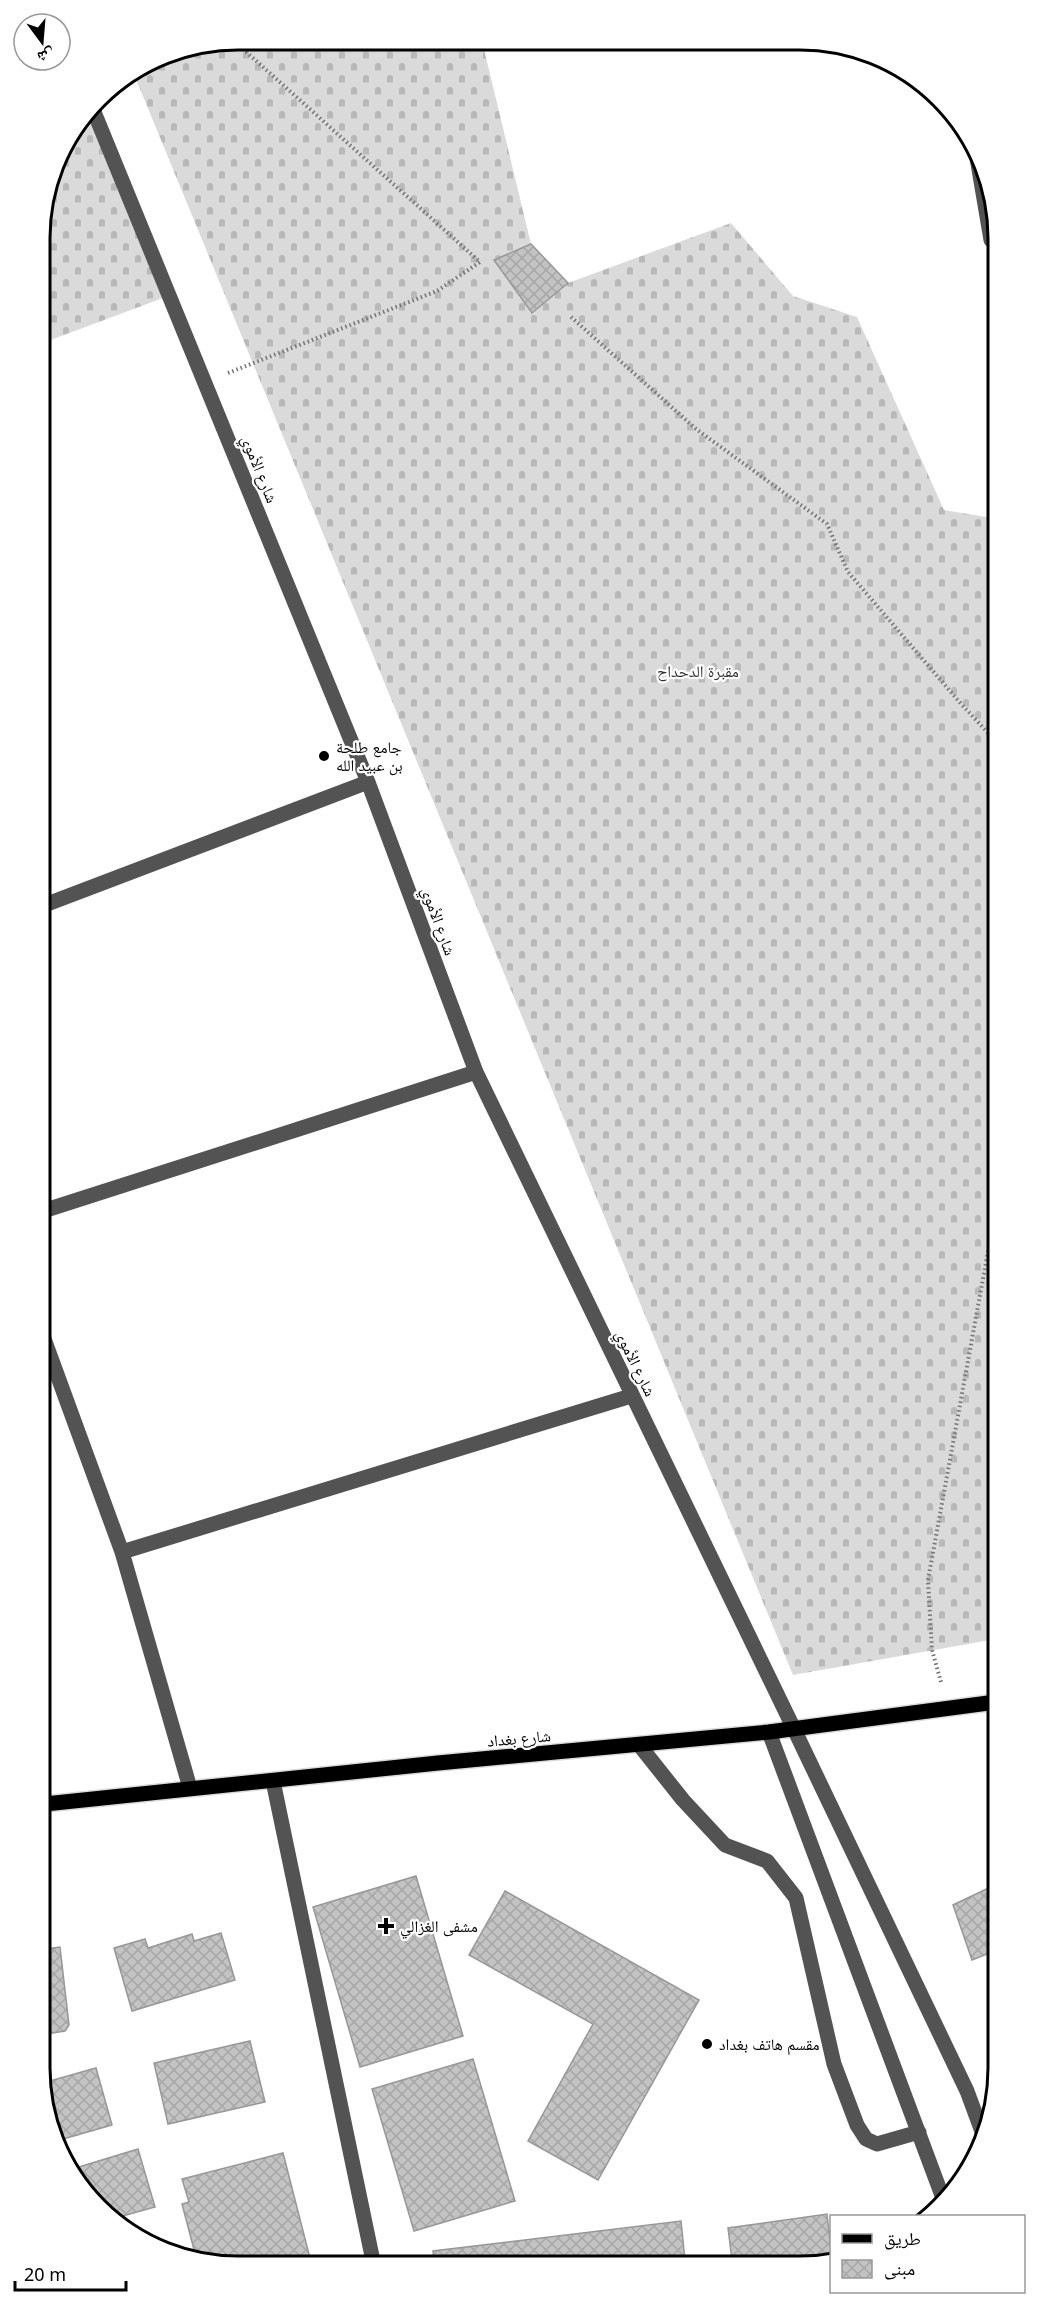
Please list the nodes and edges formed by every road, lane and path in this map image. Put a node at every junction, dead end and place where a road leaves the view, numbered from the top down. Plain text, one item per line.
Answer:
1 (244, 50) edge
2 (95, 115) edge
3 (571, 317) dead end
4 (205, 382) junction
5 (988, 732) edge
6 (368, 782) junction
7 (50, 903) edge
8 (476, 1072) junction
9 (49, 1209) edge
10 (987, 1254) edge
11 (49, 1353) edge
12 (631, 1396) junction
13 (122, 1552) junction
14 (987, 1703) edge
15 (949, 1708) junction
16 (794, 1729) junction
17 (770, 1732) junction
18 (640, 1746) junction
19 (273, 1781) junction
20 (190, 1788) junction
21 (49, 1804) edge
22 (979, 2124) edge
23 (919, 2132) junction
24 (941, 2192) edge
25 (372, 2256) edge

1 - 4 path
2 - 4 street, شارع الأموي
3 - 5 path
4 - 6 street, شارع الأموي
6 - 7 street
6 - 8 street, شارع الأموي
8 - 9 street
8 - 12 street, شارع الأموي
10 - 15 path
11 - 13 street
12 - 13 street
12 - 16 street, شارع الأموي
13 - 20 street
14 - 15 main road, شارع بغداد
15 - 16 main road, شارع بغداد
16 - 17 main road, شارع بغداد
16 - 22 street, شارع الأموي
17 - 18 main road, شارع بغداد
17 - 23 street
18 - 19 main road, شارع بغداد
18 - 23 street
19 - 20 main road, شارع بغداد
19 - 25 street
20 - 21 main road, شارع بغداد
23 - 24 street

